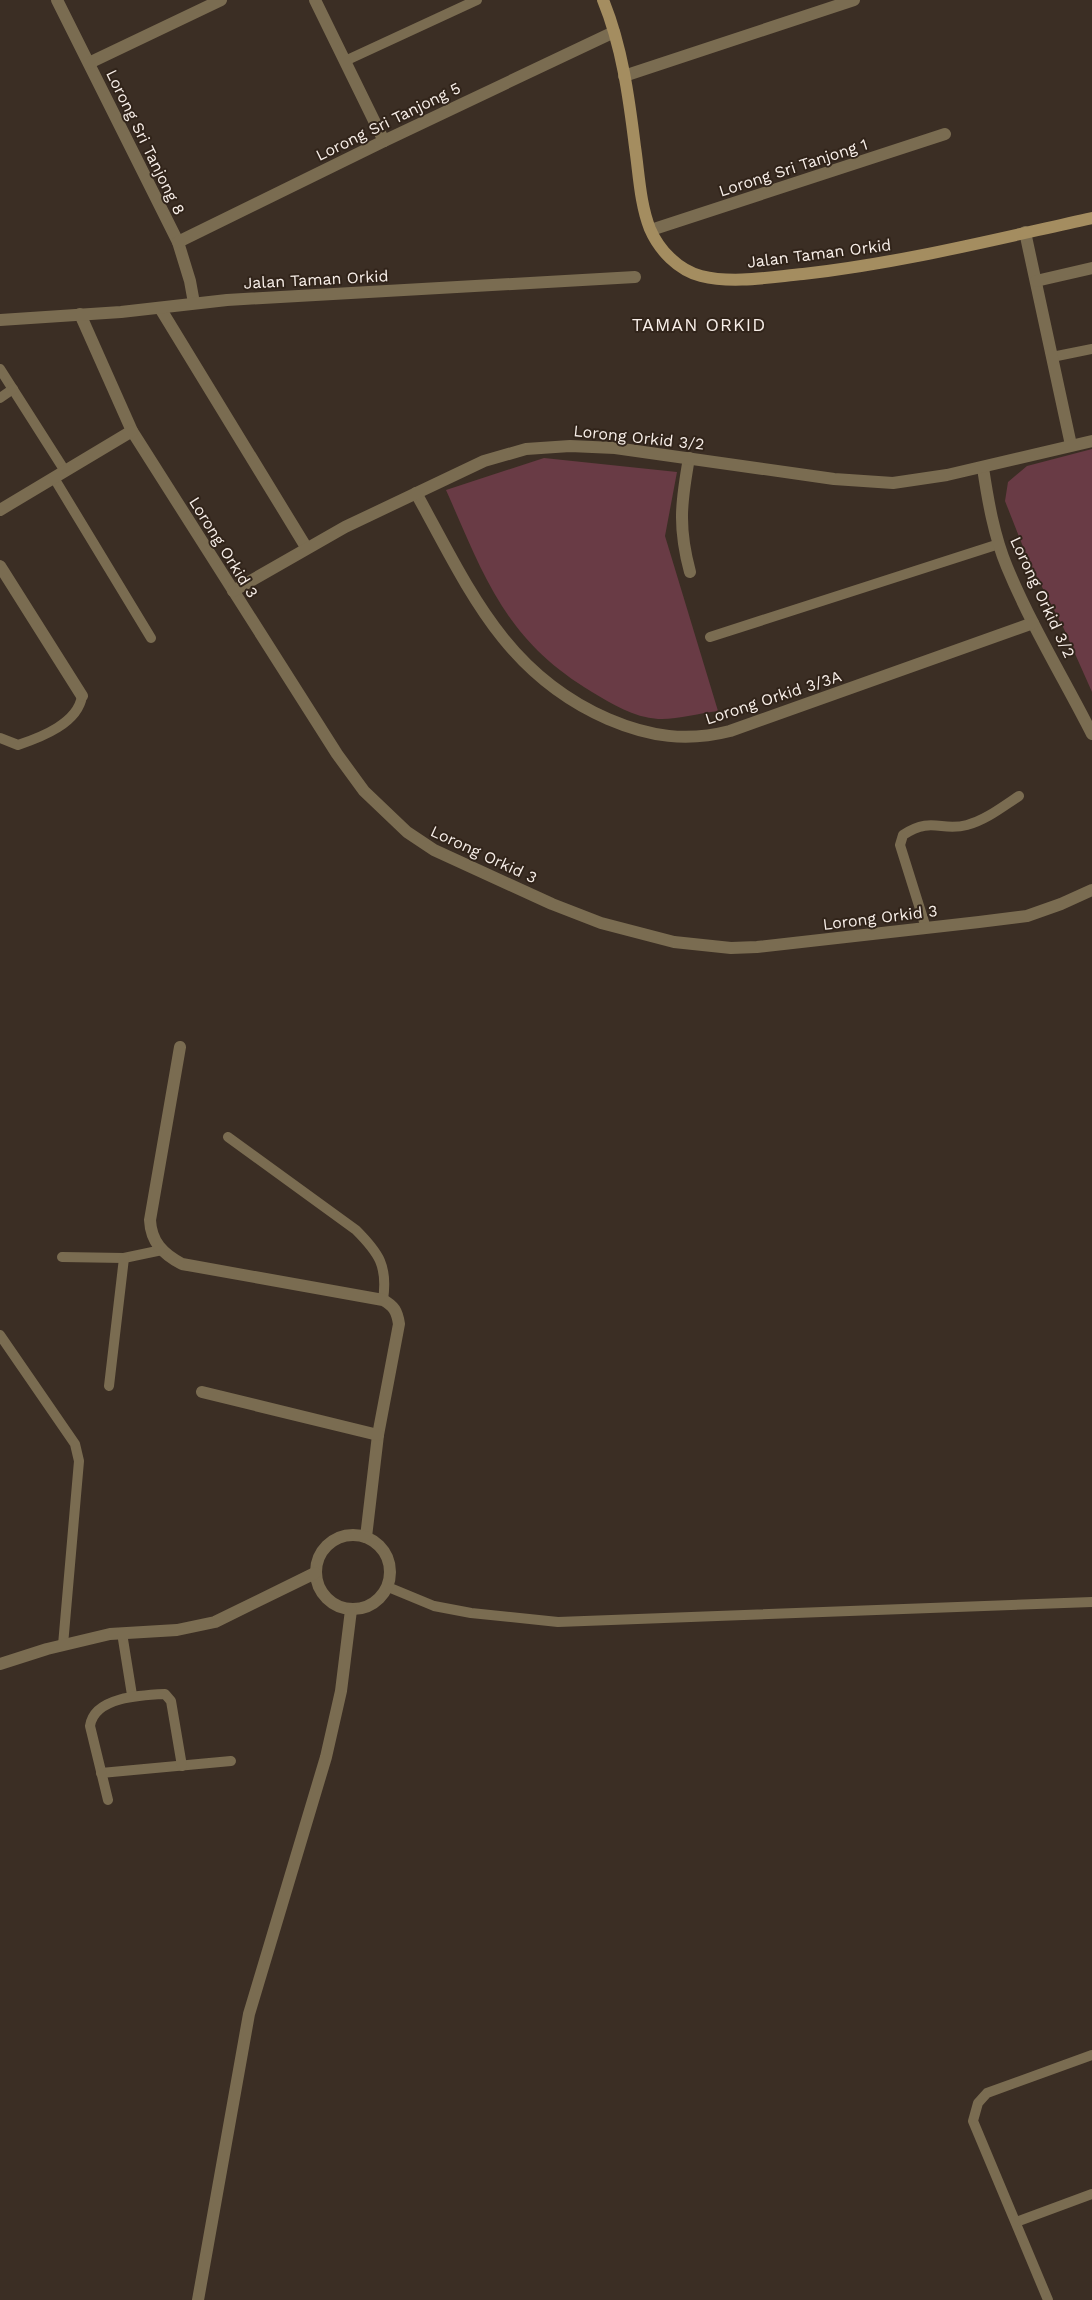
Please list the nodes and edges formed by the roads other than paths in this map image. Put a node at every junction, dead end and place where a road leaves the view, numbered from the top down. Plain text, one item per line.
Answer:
1 (57, 0) edge
2 (221, 0) edge
3 (316, 0) edge
4 (477, 0) edge
5 (603, 0) edge
6 (854, 0) edge
7 (614, 32) junction
8 (345, 61) junction
9 (89, 64) junction
10 (624, 76) junction
11 (944, 134) dead end
12 (384, 141) junction
13 (1092, 218) edge
14 (650, 230) junction
15 (1026, 232) junction
16 (178, 242) junction
17 (1092, 268) edge
18 (635, 278) dead end
19 (1036, 281) junction
20 (194, 303) junction
21 (160, 308) junction
22 (80, 314) junction
23 (0, 320) edge
24 (1092, 349) edge
25 (1052, 357) junction
26 (0, 369) edge
27 (13, 389) junction
28 (0, 398) edge
29 (132, 431) junction
30 (1092, 441) edge
31 (1071, 445) junction
32 (689, 458) junction
33 (983, 468) junction
34 (65, 471) junction
35 (54, 478) junction
36 (416, 493) junction
37 (0, 510) edge
38 (999, 544) junction
39 (306, 547) junction
40 (0, 566) edge
41 (690, 572) dead end
42 (233, 591) junction
43 (1033, 623) junction
44 (710, 637) dead end
45 (151, 638) dead end
46 (82, 696) joint
47 (1092, 705) edge
48 (1080, 711) junction
49 (1092, 734) edge
50 (0, 738) edge
51 (1019, 796) dead end
52 (1092, 890) edge
53 (926, 928) junction
54 (180, 1047) dead end
55 (228, 1138) dead end
56 (162, 1250) junction
57 (62, 1257) dead end
58 (124, 1258) junction
59 (383, 1300) junction
60 (0, 1335) edge
61 (109, 1386) dead end
62 (202, 1392) dead end
63 (378, 1435) junction
64 (366, 1537) junction
65 (315, 1573) junction
66 (388, 1587) junction
67 (1092, 1602) edge
68 (352, 1610) junction
69 (122, 1633) junction
70 (63, 1645) junction
71 (0, 1664) edge
72 (132, 1696) junction
73 (231, 1761) dead end
74 (182, 1766) junction
75 (101, 1774) junction
76 (108, 1800) dead end
77 (1092, 2055) edge
78 (1092, 2194) edge
79 (1016, 2222) junction
80 (198, 2300) edge
81 (1048, 2300) edge

1 - 9 street, Lorong Sri Tanjong 8
2 - 9 street
3 - 8 street
4 - 8 lane
5 - 7 main road, Jalan Taman Orkid
6 - 10 street
7 - 10 main road, Jalan Taman Orkid
7 - 12 street, Lorong Sri Tanjong 5
8 - 12 street
9 - 16 street, Lorong Sri Tanjong 8
10 - 14 main road, Jalan Taman Orkid
11 - 14 street, Lorong Sri Tanjong 1
12 - 16 street, Lorong Sri Tanjong 5
13 - 15 main road, Jalan Taman Orkid
14 - 15 main road, Jalan Taman Orkid
15 - 19 street
16 - 20 street, Lorong Sri Tanjong 8
17 - 19 street
18 - 20 street, Jalan Taman Orkid
19 - 25 street
20 - 21 street, Jalan Taman Orkid
21 - 22 street, Jalan Taman Orkid
21 - 39 street
22 - 23 street, Jalan Taman Orkid
22 - 29 street, Lorong Orkid 3
24 - 25 lane
25 - 31 street
26 - 27 lane
27 - 28 lane
27 - 34 lane
29 - 34 street
29 - 42 street, Lorong Orkid 3
30 - 31 street, Lorong Orkid 3/2
31 - 33 street, Lorong Orkid 3/2
32 - 33 street, Lorong Orkid 3/2
32 - 36 street, Lorong Orkid 3/2
32 - 41 street
33 - 38 street, Lorong Orkid 3/2
34 - 35 street
35 - 37 street
35 - 45 lane
36 - 39 street, Lorong Orkid 3/2
36 - 43 street, Lorong Orkid 3/3A
38 - 43 street, Lorong Orkid 3/2
38 - 44 lane
39 - 42 street, Lorong Orkid 3/2
40 - 46 street
42 - 53 street, Lorong Orkid 3
43 - 48 street, Lorong Orkid 3/2
46 - 50 lane
47 - 48 street
48 - 49 street, Lorong Orkid 3/2
51 - 53 lane
52 - 53 street, Lorong Orkid 3
54 - 56 street
55 - 59 lane
56 - 58 lane
56 - 59 street
57 - 58 lane
58 - 61 lane
59 - 63 street
60 - 70 lane
62 - 63 street
63 - 64 street
64 - 65 street
64 - 66 street
65 - 68 street
65 - 69 street
66 - 67 lane
66 - 68 street
68 - 80 street
69 - 70 street
69 - 72 lane
70 - 71 street
72 - 74 lane
72 - 75 lane
73 - 74 lane
74 - 75 lane
75 - 76 lane
77 - 79 lane
78 - 79 lane
79 - 81 lane

